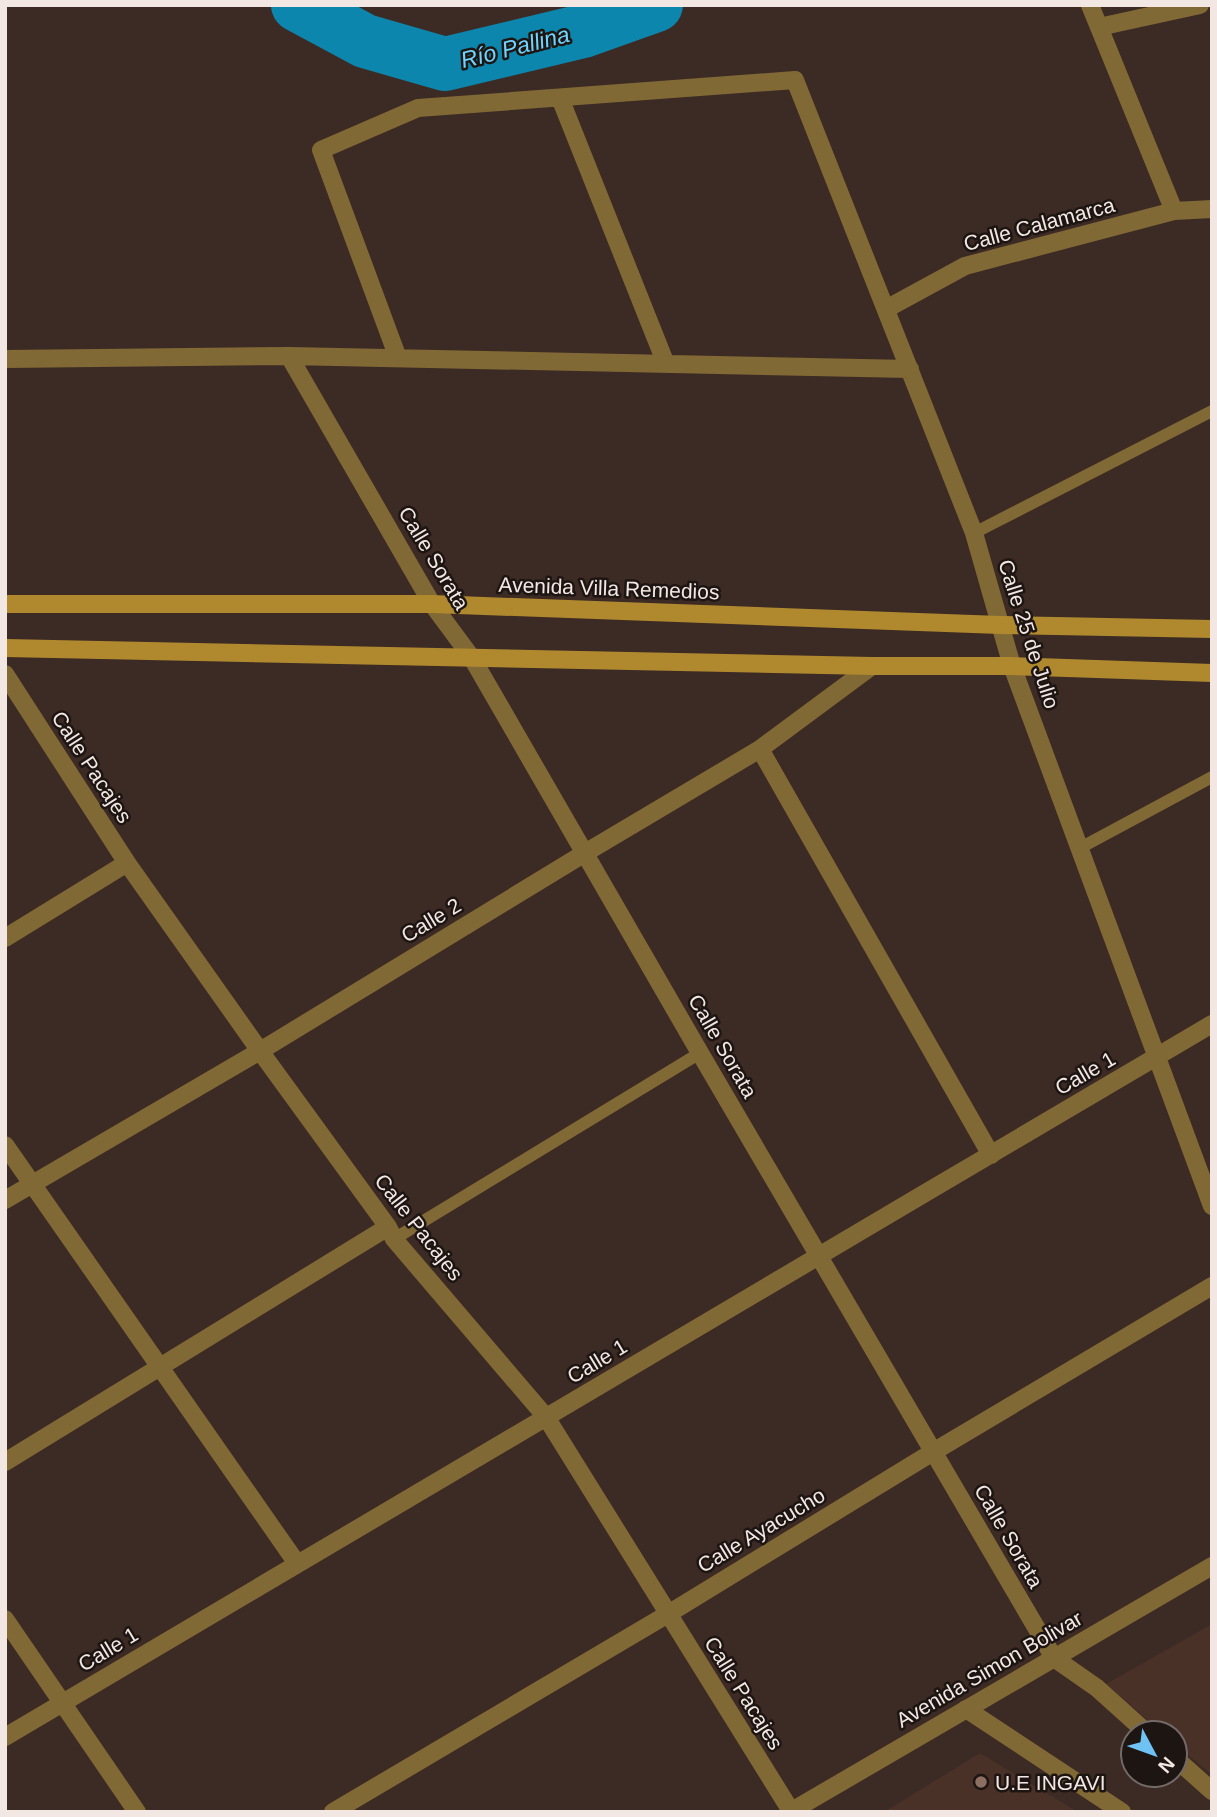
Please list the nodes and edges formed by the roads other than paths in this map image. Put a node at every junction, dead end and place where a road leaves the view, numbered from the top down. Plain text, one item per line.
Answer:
1 (1090, 5) edge
2 (1200, 5) edge
3 (1099, 27) junction
4 (560, 98) junction
5 (1212, 209) edge
6 (1174, 211) junction
7 (886, 309) junction
8 (289, 356) junction
9 (398, 358) junction
10 (5, 359) edge
11 (666, 364) junction
12 (910, 369) junction
13 (1212, 411) edge
14 (974, 533) junction
15 (5, 604) edge
16 (432, 604) junction
17 (1000, 625) junction
18 (1212, 629) edge
19 (5, 648) edge
20 (472, 658) junction
21 (873, 666) junction
22 (1012, 666) junction
23 (1212, 673) edge
24 (5, 674) edge
25 (761, 750) junction
26 (1212, 777) edge
27 (1080, 848) junction
28 (585, 853) junction
29 (127, 863) junction
30 (5, 937) edge
31 (1212, 1024) edge
32 (260, 1051) junction
33 (700, 1053) junction
34 (1157, 1057) junction
35 (5, 1145) edge
36 (991, 1155) junction
37 (33, 1184) junction
38 (5, 1200) edge
39 (1212, 1206) edge
40 (391, 1233) junction
41 (819, 1255) junction
42 (1212, 1286) edge
43 (160, 1367) junction
44 (546, 1417) junction
45 (933, 1452) junction
46 (5, 1462) edge
47 (296, 1562) junction
48 (1212, 1566) edge
49 (668, 1614) junction
50 (5, 1619) edge
51 (1054, 1658) junction
52 (62, 1703) junction
53 (966, 1709) junction
54 (1131, 1719) edge
55 (5, 1737) edge
56 (1189, 1770) edge
57 (1212, 1791) edge
58 (791, 1811) edge
59 (137, 1812) edge
60 (333, 1812) edge
61 (1122, 1812) edge

1 - 3 street
2 - 3 street
3 - 6 street
4 - 7 street, Calle 25 de Julio
4 - 9 street
4 - 11 street
5 - 6 street, Calle Calamarca
6 - 7 street, Calle Calamarca
7 - 12 street, Calle 25 de Julio
8 - 9 street
8 - 10 street
8 - 16 street, Calle Sorata
9 - 11 street
11 - 12 street
12 - 14 street, Calle 25 de Julio
13 - 14 lane
14 - 17 street, Calle 25 de Julio
15 - 16 main road, Avenida Villa Remedios
16 - 17 main road, Avenida Villa Remedios
16 - 20 street, Calle Sorata
17 - 18 main road, Avenida Villa Remedios
17 - 22 street, Calle 25 de Julio
19 - 20 main road
20 - 21 main road
20 - 28 street, Calle Sorata
21 - 22 main road
21 - 25 street, Calle 2
22 - 23 main road
22 - 27 street, Calle 25 de Julio
24 - 29 street, Calle Pacajes
25 - 28 street, Calle 2
25 - 36 street
26 - 27 lane
27 - 34 street, Calle 25 de Julio
28 - 32 street, Calle 2
28 - 33 street, Calle Sorata
29 - 30 street
29 - 32 street, Calle Pacajes
31 - 34 street, Calle 1
32 - 37 street, Calle 2
32 - 40 street, Calle Pacajes
33 - 40 lane
33 - 41 street, Calle Sorata
34 - 36 street, Calle 1
34 - 39 street, Calle 25 de Julio
35 - 37 street
36 - 41 street, Calle 1
37 - 38 street, Calle 2
37 - 43 street
40 - 43 street
40 - 44 street, Calle Pacajes
41 - 44 street, Calle 1
41 - 45 street, Calle Sorata
42 - 45 street, Calle Ayacucho
43 - 46 street
43 - 47 street
44 - 47 street, Calle 1
44 - 49 street, Calle Pacajes
45 - 49 street, Calle Ayacucho
45 - 51 street, Calle Sorata
47 - 52 street, Calle 1
48 - 51 street, Avenida Simon Bolivar
49 - 58 street, Calle Pacajes
49 - 60 street, Calle Ayacucho
50 - 52 street
51 - 53 street, Avenida Simon Bolivar
51 - 54 street, Calle Sorata
52 - 55 street, Calle 1
52 - 59 street
53 - 58 street, Avenida Simon Bolivar
53 - 61 street
56 - 57 street

